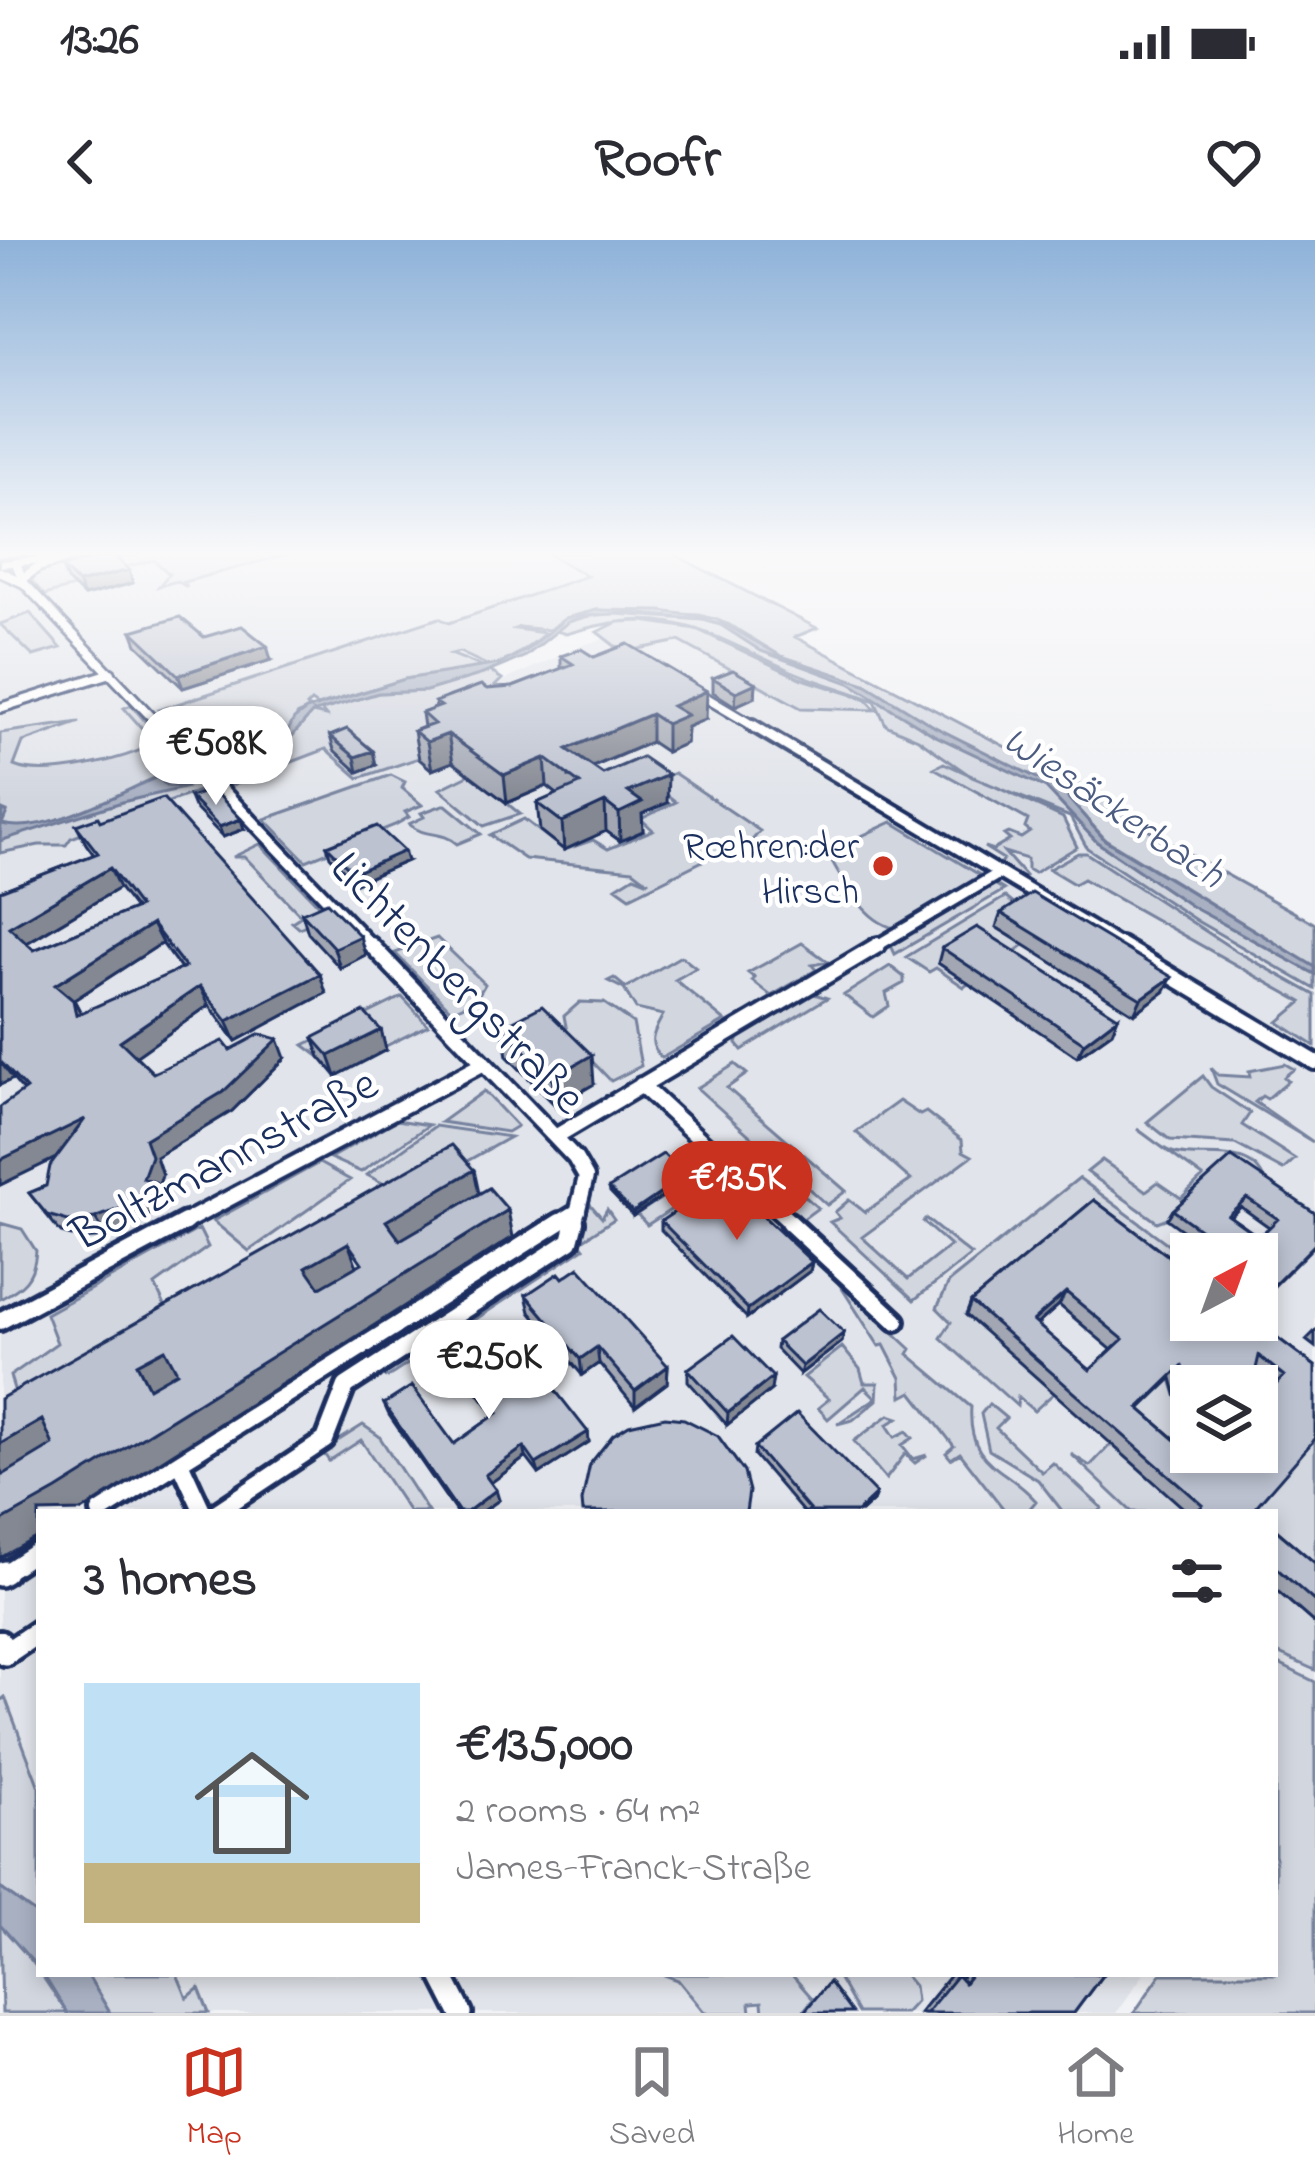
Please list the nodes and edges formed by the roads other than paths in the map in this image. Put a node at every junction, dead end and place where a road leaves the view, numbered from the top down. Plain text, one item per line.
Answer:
1 (74, 635) edge
2 (111, 673) junction
3 (686, 686) edge
4 (0, 708) edge
5 (998, 874) junction
6 (1315, 1062) edge
7 (484, 1063) junction
8 (641, 1085) junction
9 (555, 1137) junction
10 (578, 1210) junction
11 (0, 1321) edge
12 (896, 1322) dead end
13 (180, 1462) junction
14 (105, 1509) edge
15 (202, 1509) edge
16 (222, 1509) edge
17 (36, 1552) edge
18 (0, 1575) edge
19 (36, 1633) edge
20 (0, 1642) edge
21 (443, 1977) edge
22 (461, 2013) edge

1 - 2 street, Lichtenbergstraße
2 - 4 street
2 - 7 street, Lichtenbergstraße
3 - 5 street
5 - 6 street
5 - 8 street
7 - 9 street, Lichtenbergstraße
7 - 11 street, Boltzmannstraße
8 - 9 street
8 - 12 street
9 - 10 street, Lichtenbergstraße
10 - 13 street
10 - 16 street
13 - 14 street
13 - 15 street
17 - 18 street
19 - 20 street
21 - 22 street

